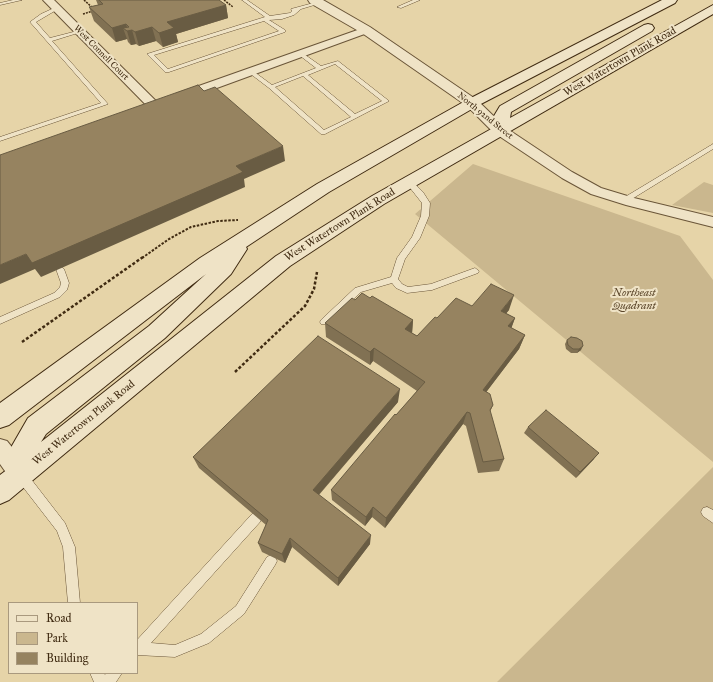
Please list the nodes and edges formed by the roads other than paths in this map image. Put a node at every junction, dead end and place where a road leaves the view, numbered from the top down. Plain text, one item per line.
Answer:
1 (20, 0) edge
2 (48, 0) edge
3 (244, 0) edge
4 (418, 0) edge
5 (671, 0) edge
6 (680, 0) edge
7 (7, 1) edge
8 (316, 1) edge
9 (0, 4) edge
10 (695, 5) dead end
11 (399, 7) dead end
12 (56, 9) junction
13 (713, 9) edge
14 (269, 18) junction
15 (366, 30) junction
16 (79, 31) junction
17 (671, 33) junction
18 (48, 40) junction
19 (301, 54) junction
20 (320, 68) junction
21 (251, 72) junction
22 (304, 74) junction
23 (271, 86) junction
24 (163, 103) junction
25 (472, 103) junction
26 (139, 112) edge
27 (355, 117) junction
28 (501, 131) junction
29 (0, 139) edge
30 (713, 146) edge
31 (409, 182) junction
32 (624, 200) junction
33 (713, 222) edge
34 (241, 229) junction
35 (60, 269) edge
36 (475, 271) dead end
37 (394, 279) junction
38 (0, 321) edge
39 (324, 322) edge
40 (0, 417) edge
41 (0, 448) edge
42 (20, 474) junction
43 (0, 491) edge
44 (256, 518) edge
45 (271, 561) edge
46 (74, 602) edge
47 (138, 648) edge
48 (138, 649) edge
49 (114, 674) edge
50 (107, 682) edge

1 - 7 lane
2 - 12 street, West Connell Court
3 - 14 lane
4 - 11 lane
5 - 25 main road
6 - 28 main road
7 - 9 lane
8 - 14 lane
8 - 15 main road, North 92nd Street
10 - 17 main road
12 - 16 street, West Connell Court
12 - 18 lane
13 - 17 main road, West Watertown Plank Road
14 - 14 lane
15 - 19 street
15 - 25 main road, North 92nd Street
16 - 18 lane
16 - 24 street, West Connell Court
17 - 28 main road, West Watertown Plank Road
18 - 29 lane
19 - 20 lane
19 - 21 street
20 - 22 lane
20 - 27 lane
21 - 23 lane
21 - 24 street
22 - 23 lane
22 - 27 lane
23 - 27 lane
24 - 26 street
25 - 28 main road, North 92nd Street
25 - 34 main road
28 - 31 main road, West Watertown Plank Road
28 - 32 street, North 92nd Street
30 - 32 lane
31 - 37 lane
31 - 42 main road, West Watertown Plank Road
32 - 33 street, North 92nd Street
34 - 40 main road
34 - 42 main road
35 - 38 lane
36 - 37 lane
37 - 39 lane
41 - 42 street
42 - 43 main road, West Watertown Plank Road
42 - 46 lane
44 - 47 lane
45 - 48 lane
49 - 50 lane

